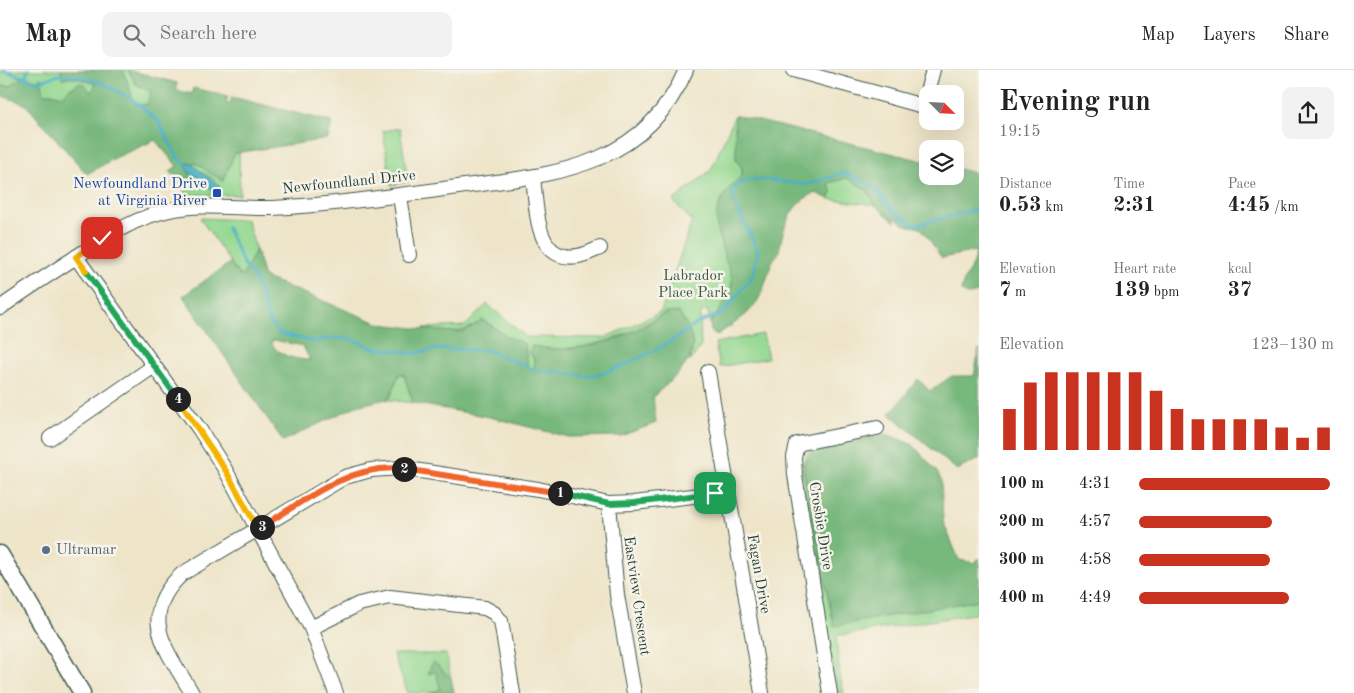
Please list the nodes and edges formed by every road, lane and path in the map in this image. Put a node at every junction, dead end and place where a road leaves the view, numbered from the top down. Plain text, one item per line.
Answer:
1 (686, 70) edge
2 (793, 70) edge
3 (933, 70) edge
4 (812, 72) edge
5 (533, 177) junction
6 (400, 196) junction
7 (600, 248) dead end
8 (409, 255) dead end
9 (76, 257) junction
10 (1, 304) edge
11 (154, 366) junction
12 (708, 372) dead end
13 (877, 428) dead end
14 (50, 438) dead end
15 (726, 492) junction
16 (609, 504) junction
17 (258, 529) junction
18 (0, 554) edge
19 (311, 628) junction
20 (82, 693) edge
21 (192, 693) edge
22 (336, 693) edge
23 (513, 693) edge
24 (634, 693) edge
25 (762, 693) edge
26 (830, 693) edge

1 - 5 street, Newfoundland Drive
2 - 4 street
3 - 4 street
5 - 6 street, Newfoundland Drive
5 - 7 street
6 - 8 street
6 - 9 street, Newfoundland Drive
9 - 10 street, Newfoundland Drive
9 - 11 street
11 - 14 street
11 - 17 street
12 - 15 street, Fagan Drive
13 - 26 street, Crosbie Drive
15 - 16 street
15 - 25 street, Fagan Drive
16 - 17 street
16 - 24 street, Eastview Crescent
17 - 19 street
17 - 21 street
18 - 20 main road
19 - 22 street
19 - 23 street

